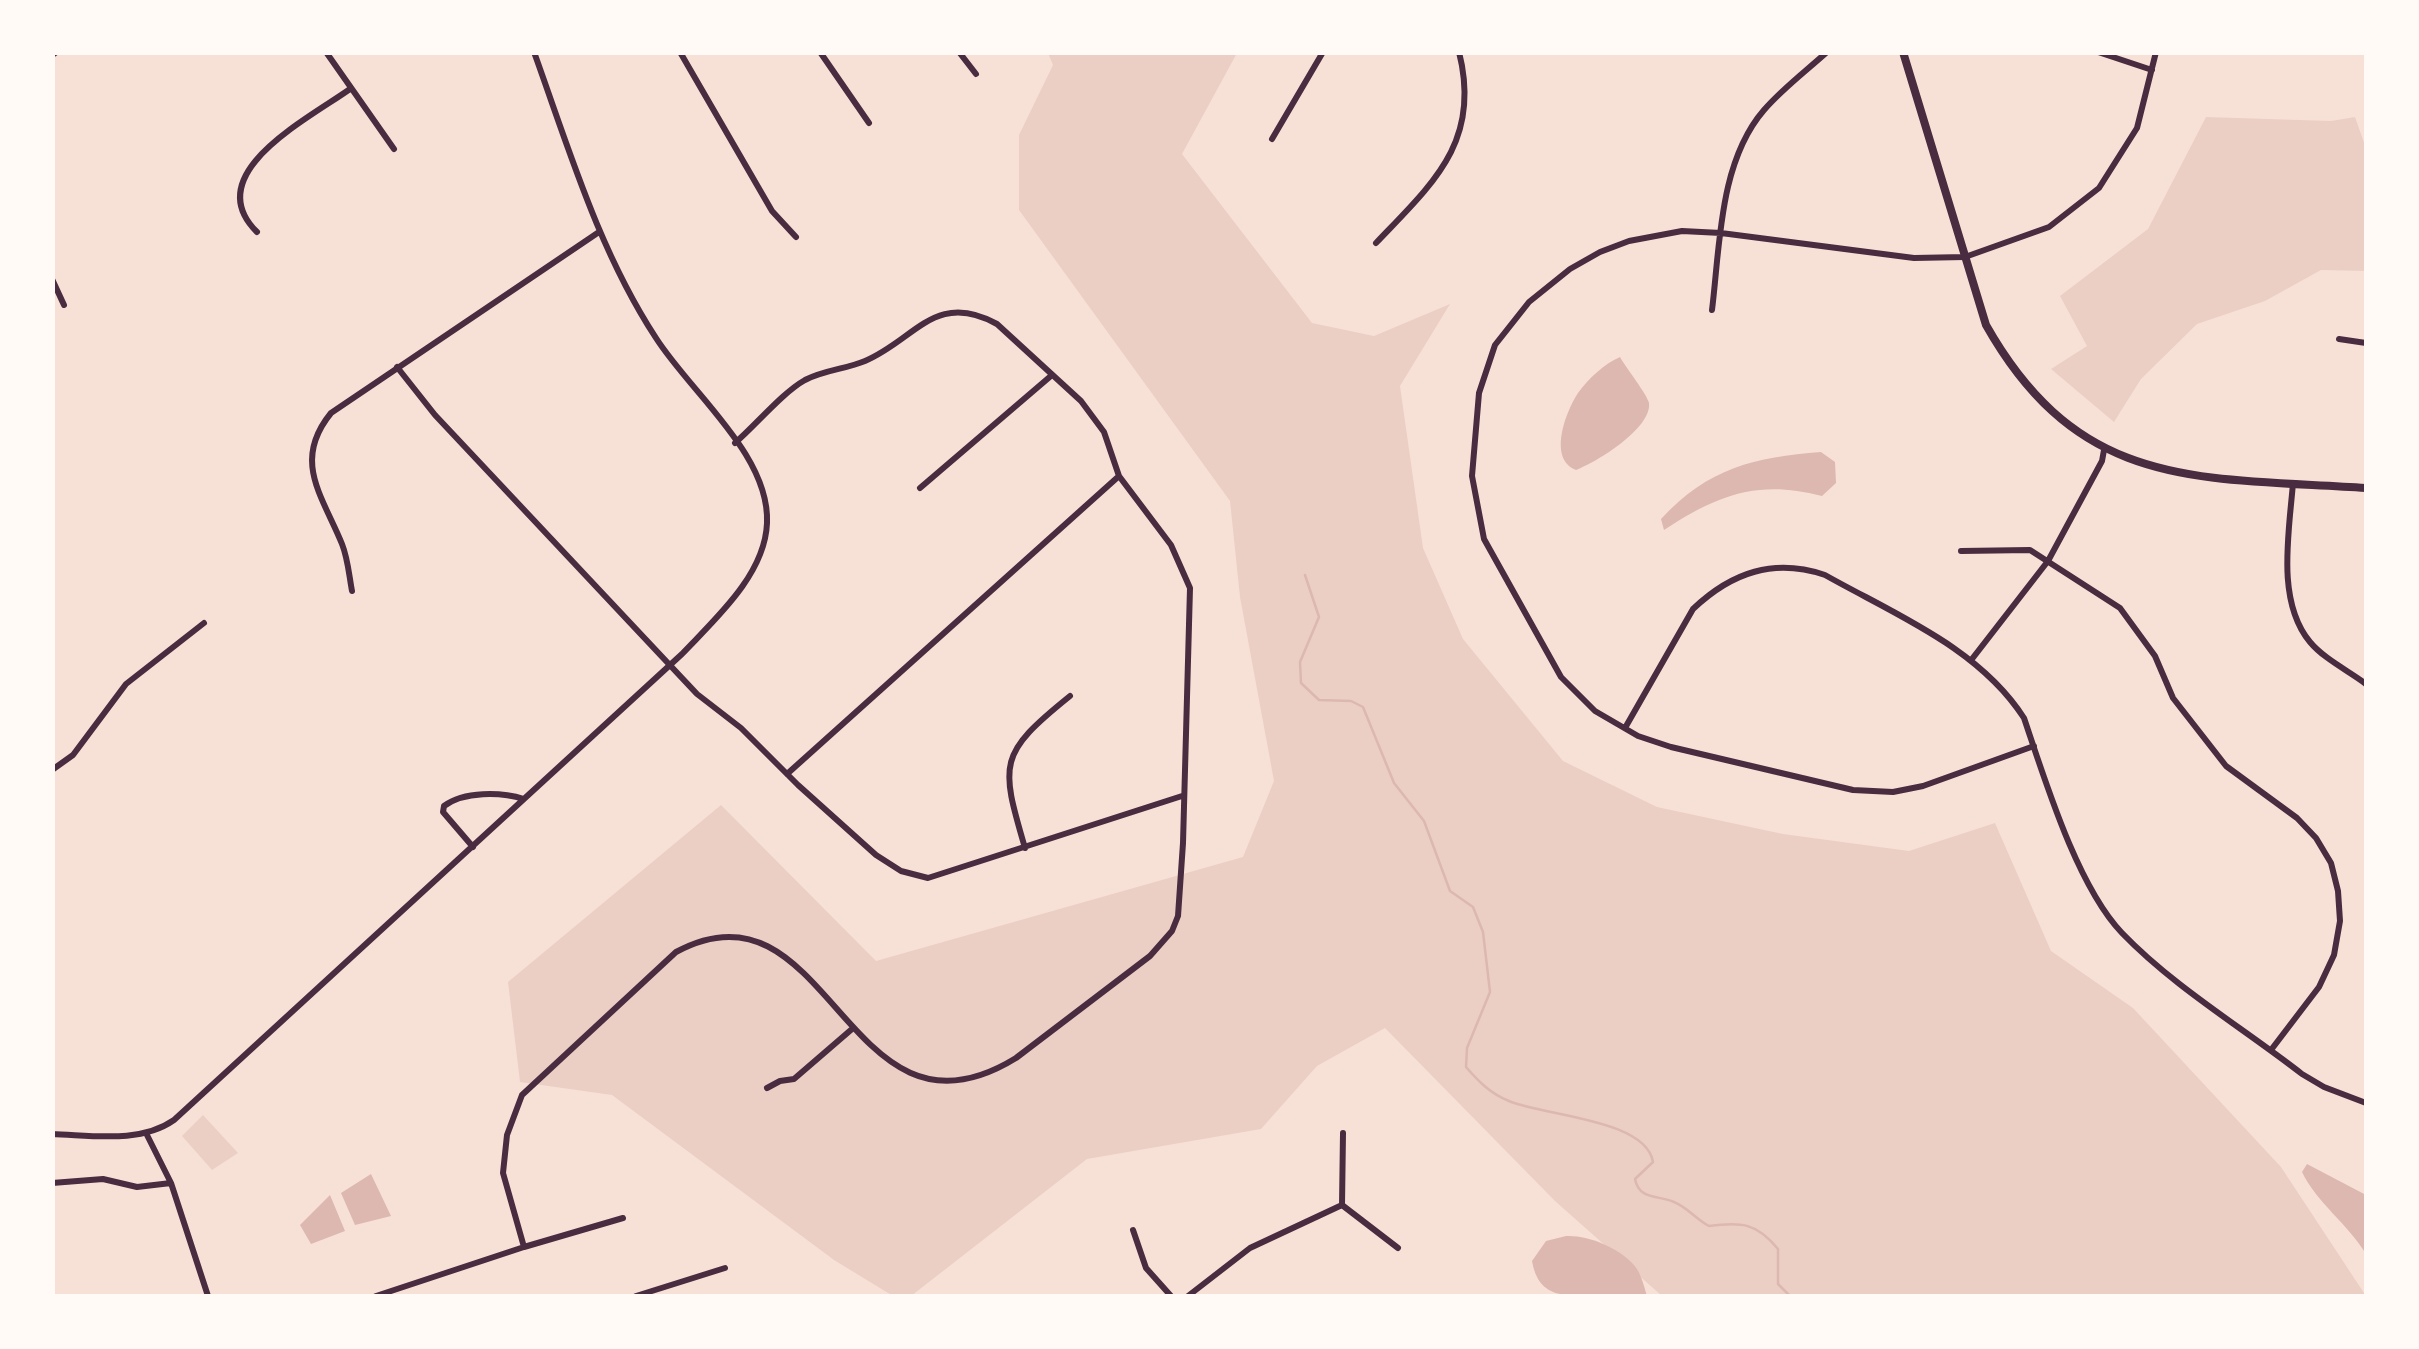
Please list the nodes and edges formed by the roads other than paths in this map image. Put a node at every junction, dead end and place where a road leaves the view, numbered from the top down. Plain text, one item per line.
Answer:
1 (326, 52) edge
2 (534, 52) edge
3 (680, 52) edge
4 (820, 52) edge
5 (959, 52) edge
6 (1323, 52) edge
7 (1459, 52) edge
8 (1827, 52) edge
9 (1903, 52) edge
10 (2098, 52) edge
11 (2156, 52) edge
12 (2152, 70) junction
13 (976, 74) dead end
14 (350, 89) junction
15 (869, 123) dead end
16 (1272, 139) dead end
17 (394, 149) dead end
18 (257, 232) dead end
19 (599, 232) junction
20 (1721, 233) junction
21 (796, 237) dead end
22 (1376, 244) dead end
23 (1965, 258) junction
24 (52, 279) edge
25 (64, 305) dead end
26 (1712, 310) dead end
27 (2339, 339) dead end
28 (2366, 343) edge
29 (397, 367) junction
30 (1052, 375) junction
31 (735, 443) junction
32 (2104, 450) junction
33 (1119, 476) junction
34 (2292, 483) junction
35 (920, 488) dead end
36 (2366, 488) edge
37 (1961, 552) dead end
38 (2048, 560) junction
39 (352, 591) dead end
40 (204, 623) dead end
41 (1972, 660) junction
42 (670, 665) junction
43 (2366, 684) edge
44 (1070, 696) dead end
45 (1624, 728) junction
46 (2034, 746) junction
47 (52, 770) edge
48 (786, 774) junction
49 (1182, 796) junction
50 (525, 800) junction
51 (473, 847) junction
52 (1024, 848) junction
53 (852, 1029) junction
54 (2271, 1050) junction
55 (767, 1088) dead end
56 (2366, 1103) edge
57 (146, 1133) junction
58 (1343, 1133) dead end
59 (52, 1134) edge
60 (52, 1182) edge
61 (171, 1183) junction
62 (1342, 1205) junction
63 (622, 1218) dead end
64 (1133, 1230) dead end
65 (524, 1247) junction
66 (1398, 1248) dead end
67 (725, 1268) dead end
68 (208, 1296) edge
69 (376, 1296) edge
70 (636, 1296) edge
71 (1171, 1296) edge
72 (1188, 1296) edge

1 - 14 street
2 - 19 street
3 - 21 street
4 - 15 street
5 - 13 street
6 - 16 street
7 - 22 street
8 - 20 street
9 - 23 street
10 - 12 street
11 - 12 street
12 - 23 street
14 - 17 street
14 - 18 street
19 - 29 street
19 - 31 street
20 - 23 street
20 - 26 street
20 - 45 street
23 - 32 street
24 - 25 street
27 - 28 street
29 - 39 street
29 - 42 street
30 - 31 street
30 - 33 street
30 - 35 street
31 - 42 street
32 - 34 street
32 - 38 street
33 - 48 street
33 - 49 street
34 - 36 street
34 - 43 street
37 - 38 street
38 - 41 street
38 - 54 street
40 - 47 street
41 - 45 street
41 - 46 street
42 - 48 street
42 - 50 street
44 - 52 street
45 - 46 street
46 - 54 street
48 - 52 street
49 - 52 street
49 - 53 street
50 - 51 street
50 - 51 street
51 - 57 street
53 - 55 street
53 - 65 street
54 - 56 street
57 - 59 street
57 - 61 street
58 - 62 street
60 - 61 street
61 - 68 street
62 - 66 street
62 - 72 street
63 - 65 street
64 - 71 street
65 - 69 street
67 - 70 street

